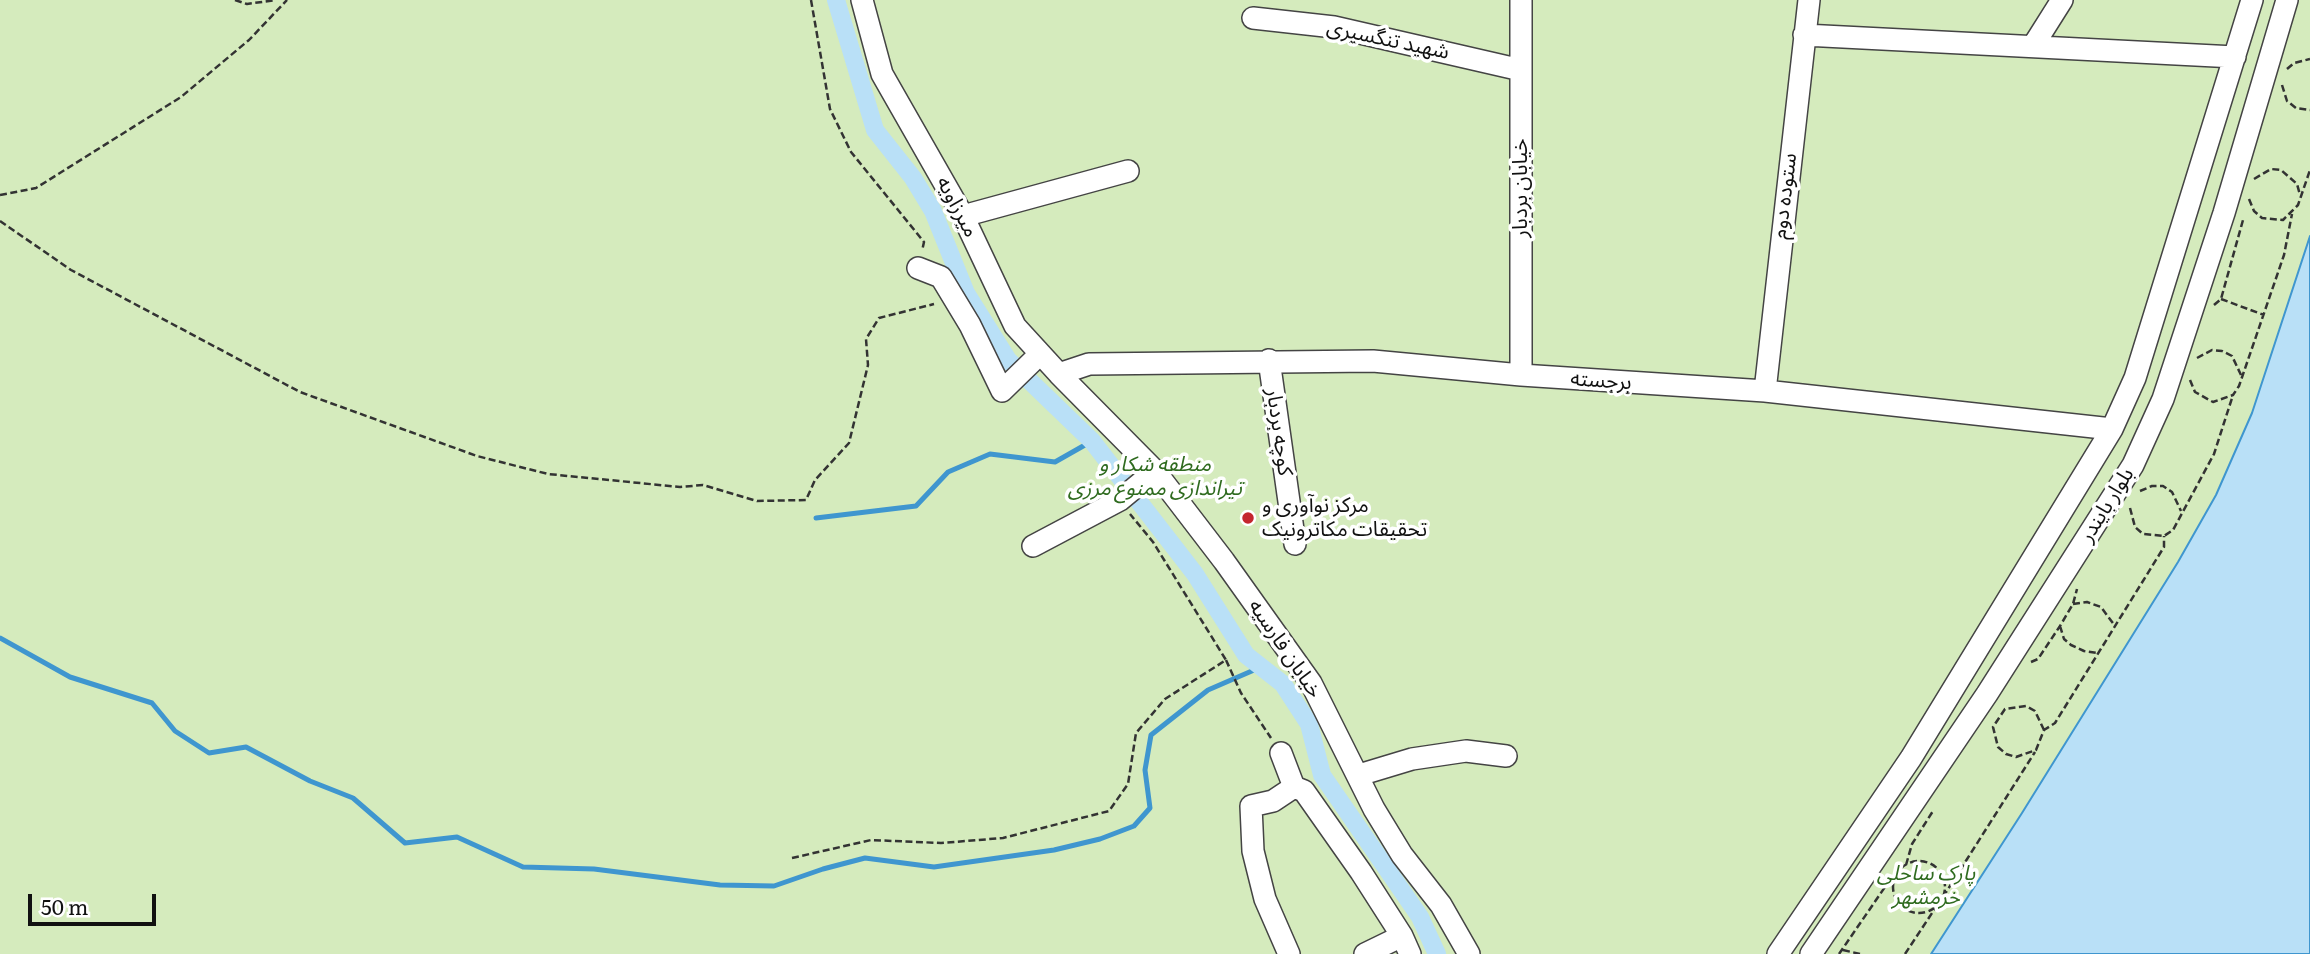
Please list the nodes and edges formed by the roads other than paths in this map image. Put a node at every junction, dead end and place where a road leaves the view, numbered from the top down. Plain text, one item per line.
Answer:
1 (862, 0) edge
2 (1521, 0) edge
3 (1809, 0) edge
4 (2062, 0) edge
5 (2252, 0) edge
6 (2287, 0) edge
7 (1253, 18) dead end
8 (1804, 35) junction
9 (2033, 46) junction
10 (2235, 57) junction
11 (1521, 71) junction
12 (1128, 171) dead end
13 (963, 216) junction
14 (918, 268) road end
15 (1269, 360) junction
16 (1029, 365) junction
17 (1059, 374) junction
18 (1521, 376) junction
19 (1765, 391) junction
20 (2112, 429) junction
21 (1136, 488) junction
22 (1294, 544) dead end
23 (1033, 546) dead end
24 (1961, 677) junction
25 (1987, 694) junction
26 (1281, 753) road end
27 (1506, 756) dead end
28 (1359, 775) junction
29 (1294, 787) junction
30 (1406, 945) edge
31 (1289, 954) edge
32 (1364, 954) edge
33 (1469, 954) edge
34 (1778, 954) edge
35 (1811, 954) edge

1 - 13 street, میرزاویه
2 - 11 street, خیابان بردبار
3 - 8 street, ستوده دوم
4 - 9 street
5 - 10 street, بلوار بایندر
6 - 25 street, بلوار بایندر
7 - 11 street, شهید تنگسیری
8 - 9 street
8 - 19 street, ستوده دوم
9 - 10 street
10 - 20 street, بلوار بایندر
11 - 18 street, خیابان بردبار
12 - 13 street
13 - 16 street, میرزاویه
14 - 16 street
15 - 17 street, برجسته
15 - 18 street, برجسته
15 - 22 street, کوچه بردبار
16 - 17 street, میرزاویه
17 - 21 street, خیابان فارسیه
18 - 19 street, برجسته
19 - 20 street, برجسته
20 - 24 street, بلوار بایندر
21 - 23 street
21 - 28 street, خیابان فارسیه
24 - 25 street
24 - 34 street, بلوار بایندر
25 - 35 street, بلوار بایندر
26 - 29 street
27 - 28 street
28 - 33 street, خیابان فارسیه
29 - 30 street
29 - 31 street
30 - 32 street

